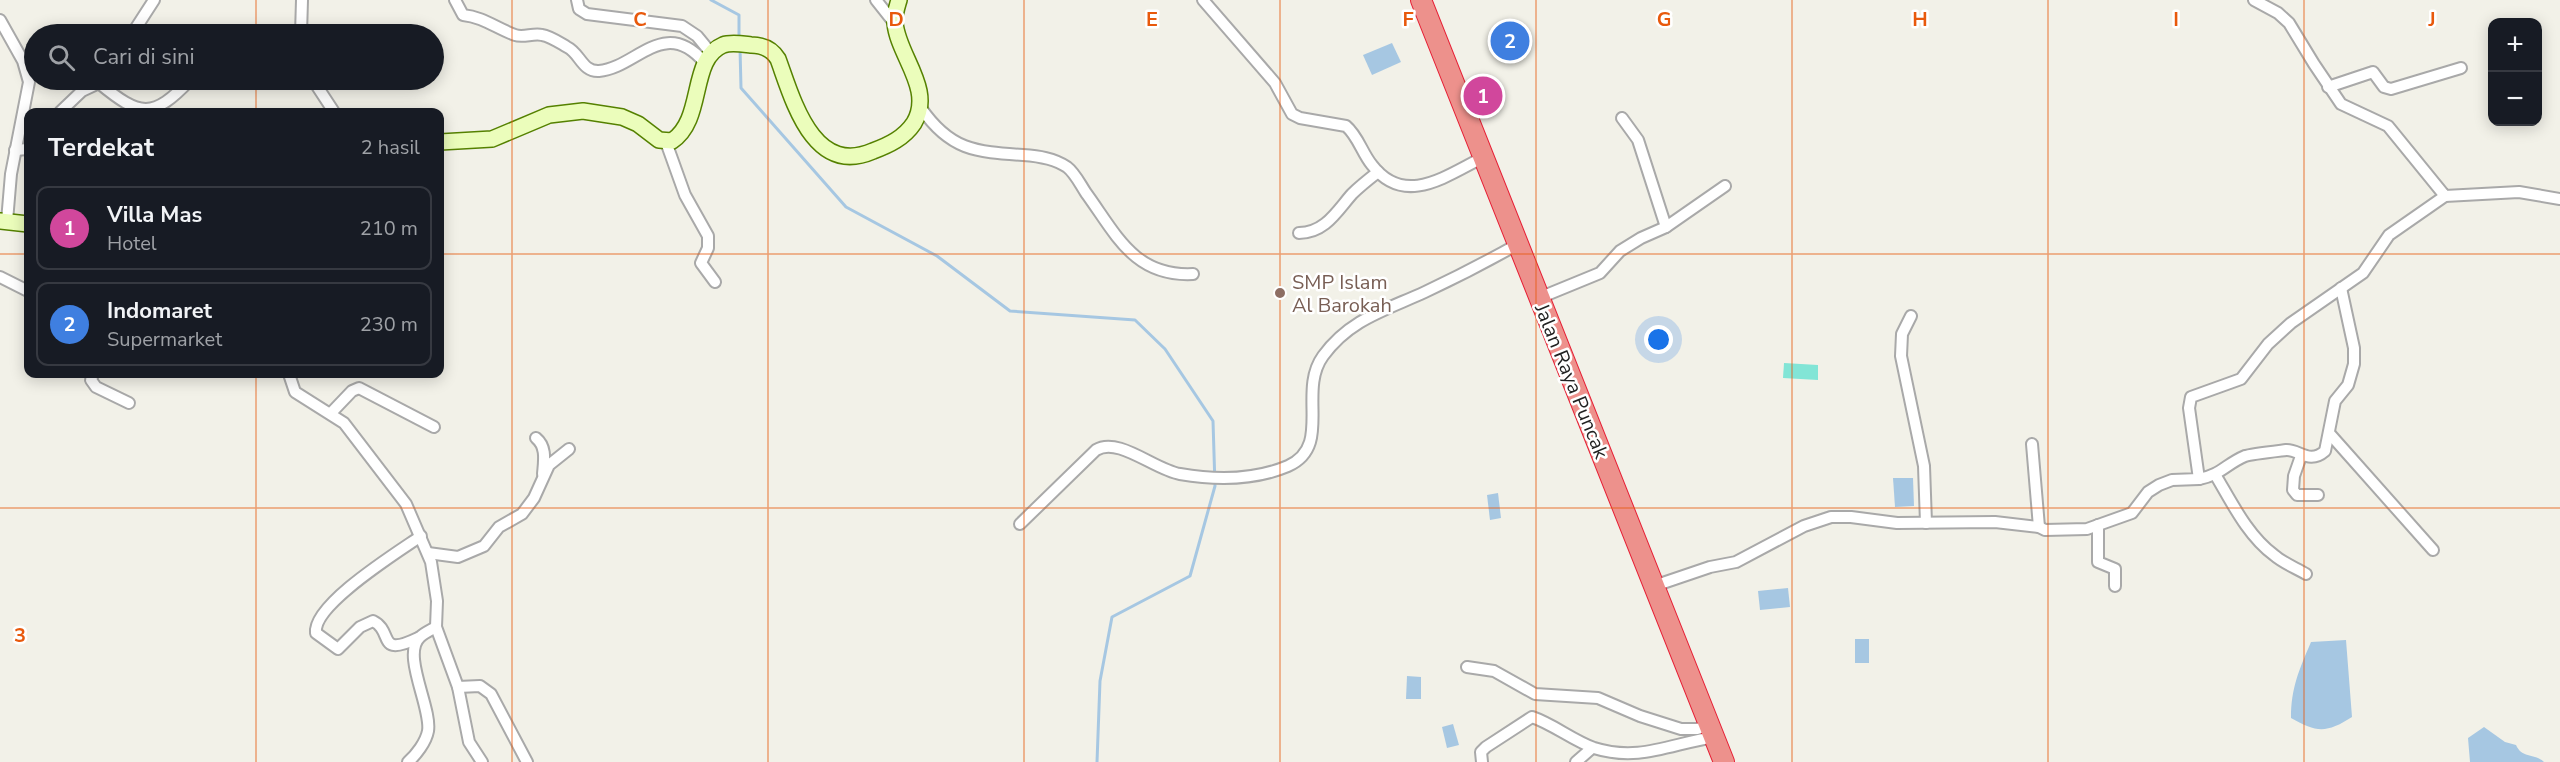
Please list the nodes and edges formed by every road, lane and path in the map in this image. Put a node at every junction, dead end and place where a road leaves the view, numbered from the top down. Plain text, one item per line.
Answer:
1 (154, 0) edge
2 (302, 0) edge
3 (455, 0) edge
4 (577, 0) edge
5 (876, 0) edge
6 (899, 0) edge
7 (1203, 0) edge
8 (1421, 0) edge
9 (2254, 0) edge
10 (0, 20) edge
11 (138, 24) edge
12 (301, 24) edge
13 (895, 24) junction
14 (707, 58) junction
15 (24, 64) edge
16 (2461, 68) dead end
17 (2328, 87) junction
18 (27, 90) edge
19 (84, 90) edge
20 (112, 90) edge
21 (180, 90) edge
22 (320, 90) edge
23 (25, 108) edge
24 (64, 108) edge
25 (135, 108) edge
26 (151, 108) edge
27 (331, 108) edge
28 (921, 108) junction
29 (24, 111) edge
30 (1622, 118) dead end
31 (444, 142) edge
32 (666, 142) junction
33 (24, 149) edge
34 (15, 150) junction
35 (1484, 157) junction
36 (1378, 172) junction
37 (1725, 186) dead end
38 (2445, 196) junction
39 (2560, 199) edge
40 (3, 221) edge
41 (24, 224) edge
42 (1666, 227) junction
43 (1299, 233) dead end
44 (1518, 244) junction
45 (1193, 274) dead end
46 (0, 277) edge
47 (715, 282) dead end
48 (2341, 288) junction
49 (24, 289) edge
50 (1539, 298) junction
51 (1911, 316) dead end
52 (92, 378) edge
53 (290, 378) edge
54 (129, 403) dead end
55 (331, 413) junction
56 (434, 427) dead end
57 (2330, 433) junction
58 (536, 438) dead end
59 (2032, 444) dead end
60 (569, 449) dead end
61 (2301, 456) junction
62 (2216, 476) junction
63 (543, 477) junction
64 (2199, 479) junction
65 (2318, 495) dead end
66 (1926, 523) junction
67 (1020, 524) dead end
68 (2098, 525) junction
69 (2039, 527) junction
70 (421, 536) junction
71 (2433, 550) dead end
72 (428, 553) junction
73 (2306, 574) dead end
74 (1654, 586) junction
75 (2115, 586) dead end
76 (436, 627) junction
77 (418, 638) junction
78 (1467, 667) dead end
79 (458, 687) junction
80 (1711, 731) junction
81 (468, 742) junction
82 (1592, 748) junction
83 (408, 762) edge
84 (472, 762) edge
85 (482, 762) edge
86 (527, 762) edge
87 (1482, 762) edge
88 (1576, 762) edge
89 (1724, 762) edge

1 - 11 street
2 - 12 street
3 - 14 street
4 - 14 street
5 - 13 street
6 - 13 main road
7 - 36 street
8 - 35 highway, Jalan Raya Puncak
9 - 17 street
10 - 15 street
13 - 28 main road
14 - 28 main road
14 - 32 main road
16 - 17 street
17 - 38 street
18 - 23 street
19 - 24 street
20 - 25 street
21 - 26 street
22 - 27 street
28 - 45 street
29 - 34 street
30 - 42 street
31 - 32 main road
32 - 47 street
33 - 34 street
34 - 40 street
35 - 36 street
35 - 44 highway, Jalan Raya Puncak
36 - 43 street
37 - 42 street
38 - 39 street
38 - 48 street
40 - 41 main road
42 - 50 street
44 - 50 highway, Jalan Raya Puncak
44 - 67 street
46 - 49 street
48 - 57 street
48 - 64 street
50 - 74 highway, Jalan Raya Puncak
51 - 66 street
52 - 54 street
53 - 55 street
55 - 56 street
55 - 70 street
57 - 61 street
57 - 71 street
58 - 63 street
59 - 69 street
60 - 63 street
61 - 62 street
61 - 65 street
62 - 64 street
62 - 73 street
63 - 72 street
64 - 68 street
66 - 69 street
66 - 74 street
68 - 69 street
68 - 75 street
70 - 72 street
70 - 77 street
72 - 76 street
74 - 80 highway, Jalan Raya Puncak
76 - 77 street
76 - 79 street
77 - 83 street
78 - 80 street
79 - 81 street
79 - 86 street
80 - 82 street
80 - 89 highway, Jalan Raya Puncak
81 - 84 street
81 - 85 street
82 - 87 street
82 - 88 street

